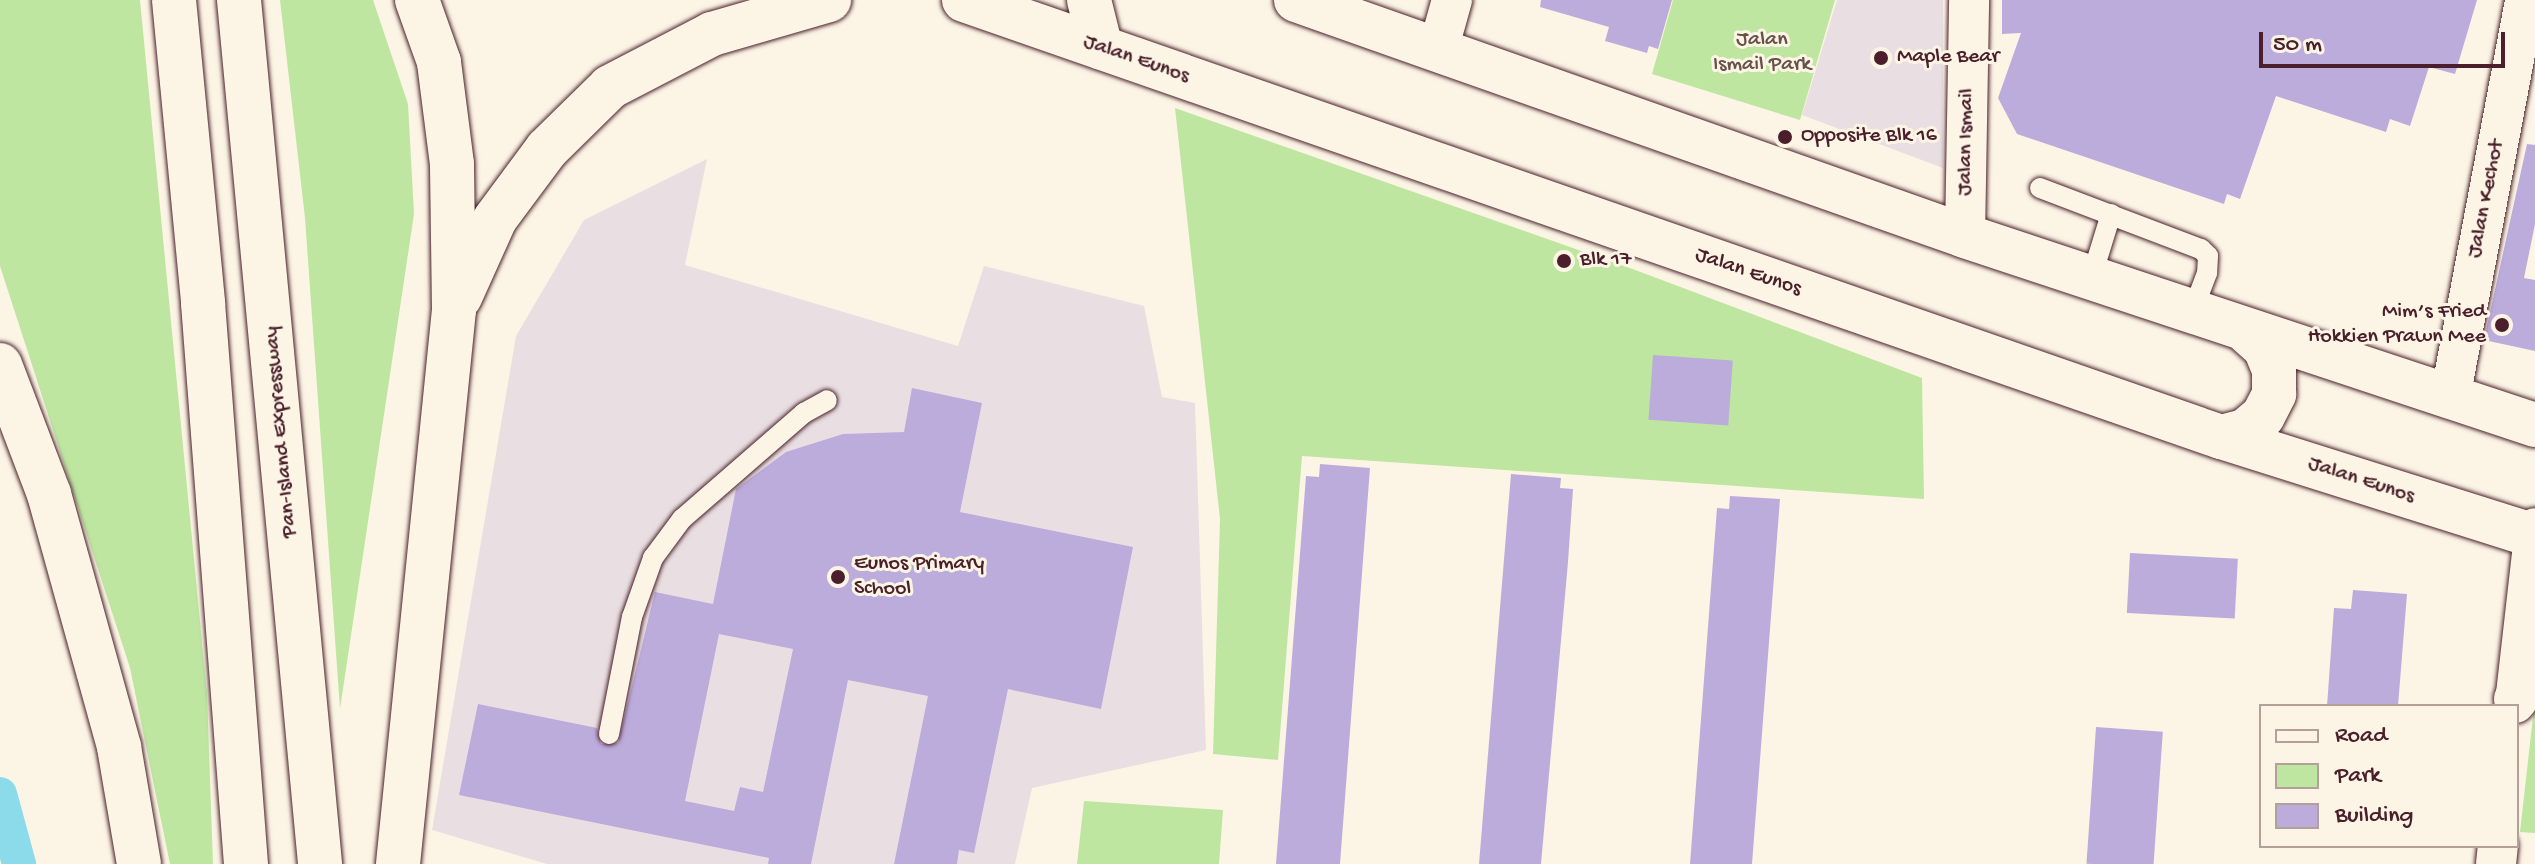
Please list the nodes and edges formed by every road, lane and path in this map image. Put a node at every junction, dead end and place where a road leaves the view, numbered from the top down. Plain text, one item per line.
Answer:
1 (174, 0) edge
2 (239, 0) edge
3 (417, 0) edge
4 (829, 0) edge
5 (964, 0) edge
6 (1089, 0) edge
7 (1296, 0) edge
8 (1452, 0) edge
9 (1969, 0) edge
10 (2525, 0) edge
11 (1101, 48) junction
12 (1438, 50) junction
13 (2040, 188) dead end
14 (2111, 214) junction
15 (1965, 236) junction
16 (2091, 279) junction
17 (454, 310) junction
18 (2192, 313) junction
19 (2247, 332) junction
20 (0, 365) edge
21 (2450, 398) junction
22 (827, 400) dead end
23 (2535, 425) edge
24 (2221, 437) junction
25 (2535, 533) edge
26 (2522, 690) edge
27 (609, 734) dead end
28 (139, 864) edge
29 (246, 864) edge
30 (320, 864) edge
31 (398, 864) edge

1 - 29 highway
2 - 30 highway, Pan-Island Expressway
3 - 17 highway
4 - 17 highway
5 - 11 highway, Jalan Eunos
6 - 11 highway
7 - 12 highway
8 - 12 street
9 - 15 street, Jalan Ismail
10 - 21 street, Jalan Kechot
11 - 24 highway, Jalan Eunos
12 - 15 highway
13 - 14 lane
14 - 16 lane
14 - 18 lane
15 - 16 highway
16 - 18 highway
17 - 31 highway
18 - 19 highway
19 - 21 highway
19 - 24 highway
20 - 28 highway
21 - 23 highway
22 - 27 lane
24 - 25 highway, Jalan Eunos
25 - 26 street

